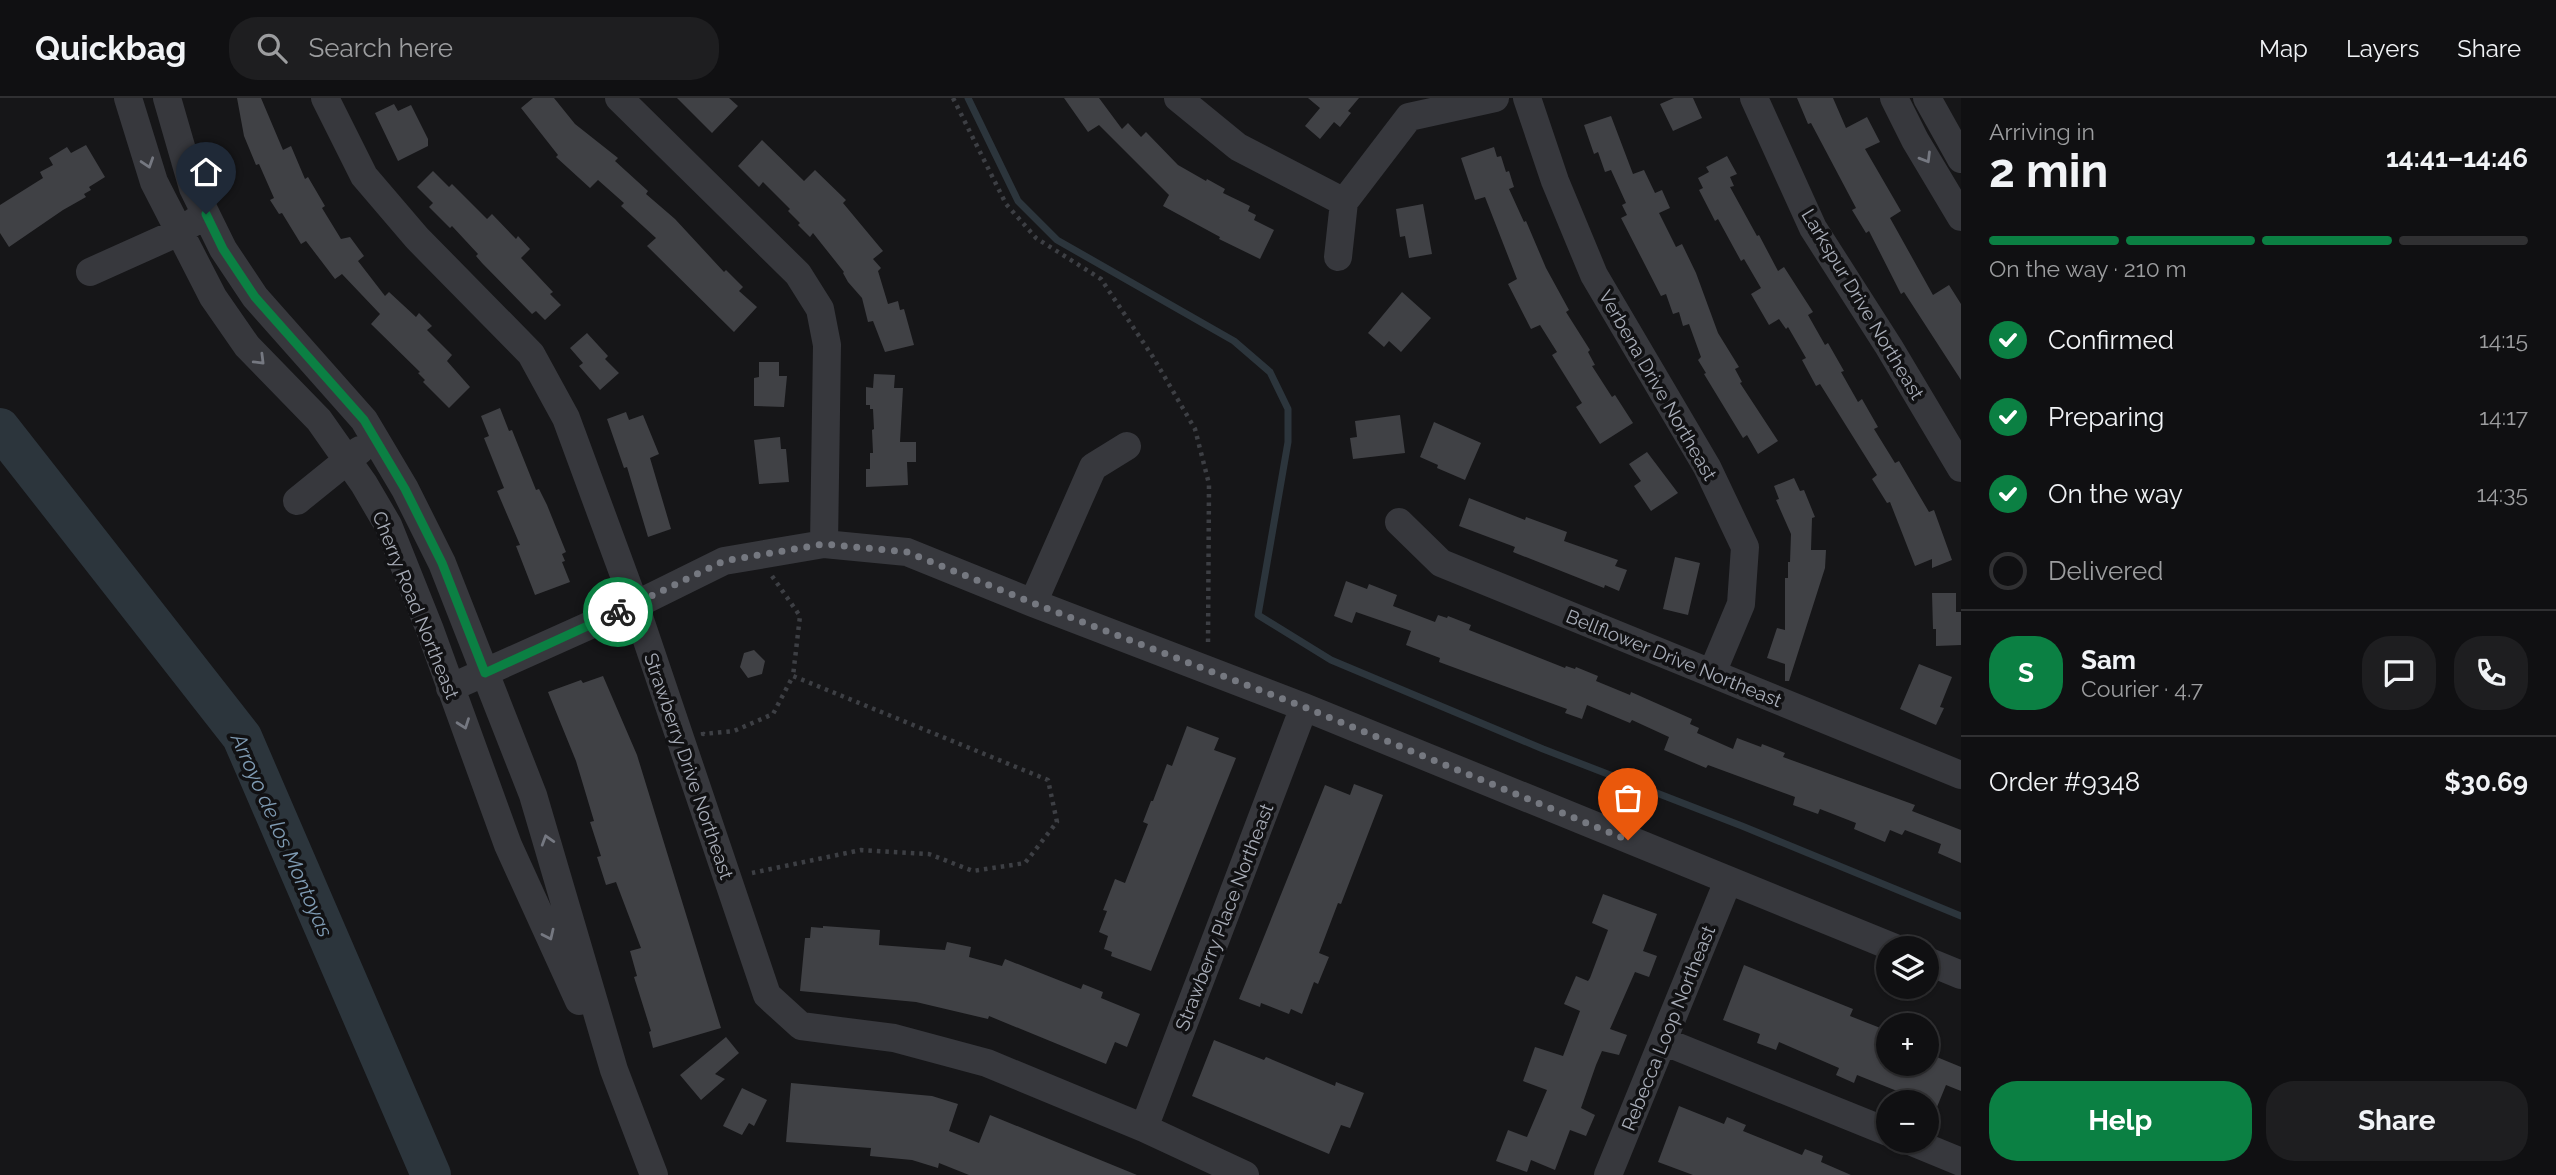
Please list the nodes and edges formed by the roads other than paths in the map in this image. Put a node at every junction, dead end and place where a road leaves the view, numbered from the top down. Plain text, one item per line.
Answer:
1 (128, 98) edge
2 (167, 98) edge
3 (325, 98) edge
4 (619, 98) edge
5 (1178, 98) edge
6 (1495, 98) edge
7 (1527, 98) edge
8 (1754, 98) edge
9 (1894, 98) edge
10 (1927, 98) edge
11 (1961, 159) edge
12 (1344, 202) junction
13 (206, 214) junction
14 (1961, 217) edge
15 (178, 232) junction
16 (1338, 257) dead end
17 (90, 272) dead end
18 (374, 438) junction
19 (1126, 446) dead end
20 (348, 461) junction
21 (1961, 468) edge
22 (297, 501) dead end
23 (1399, 522) dead end
24 (824, 544) junction
25 (1033, 603) junction
26 (635, 605) junction
27 (485, 673) junction
28 (1712, 673) junction
29 (450, 688) junction
30 (1304, 707) junction
31 (1961, 775) edge
32 (1728, 881) junction
33 (1876, 940) edge
34 (1939, 966) edge
35 (1961, 975) edge
36 (1663, 1041) junction
37 (614, 1070) junction
38 (1876, 1127) edge
39 (1144, 1128) junction
40 (1939, 1153) edge
41 (1961, 1162) edge
42 (654, 1175) edge
43 (1245, 1175) edge
44 (1608, 1175) edge

1 -> 15 street, Cherry Road Northeast
2 - 13 street, Cherry Road Northeast
3 - 26 street, Strawberry Drive Northeast
4 - 24 street
5 - 12 street
6 - 12 street
7 - 28 street, Verbena Drive Northeast
8 - 21 street, Larkspur Drive Northeast
9 -> 14 street
10 - 11 street
12 - 16 street
13 - 15 street
13 - 18 street, Cherry Road Northeast
15 - 17 street
15 -> 20 street, Cherry Road Northeast
18 - 20 street
18 - 27 street, Cherry Road Northeast
19 - 25 street
20 - 22 street
20 - 29 street, Cherry Road Northeast
23 - 28 street, Bellflower Drive Northeast
24 - 25 street
24 - 26 street
25 - 30 street
26 - 27 street
26 - 39 street, Strawberry Drive Northeast
27 - 29 street
37 -> 27 street, Cherry Road Northeast
28 - 31 street, Bellflower Drive Northeast
29 -> 37 street, Cherry Road Northeast
30 - 32 street
30 - 39 street, Strawberry Place Northeast
32 - 33 street
32 - 36 street, Rebecca Loop Northeast
34 - 35 street
36 - 38 street
36 - 44 street, Rebecca Loop Northeast
37 - 42 street, Cherry Road Northeast
39 - 43 street, Strawberry Drive Northeast
40 - 41 street

